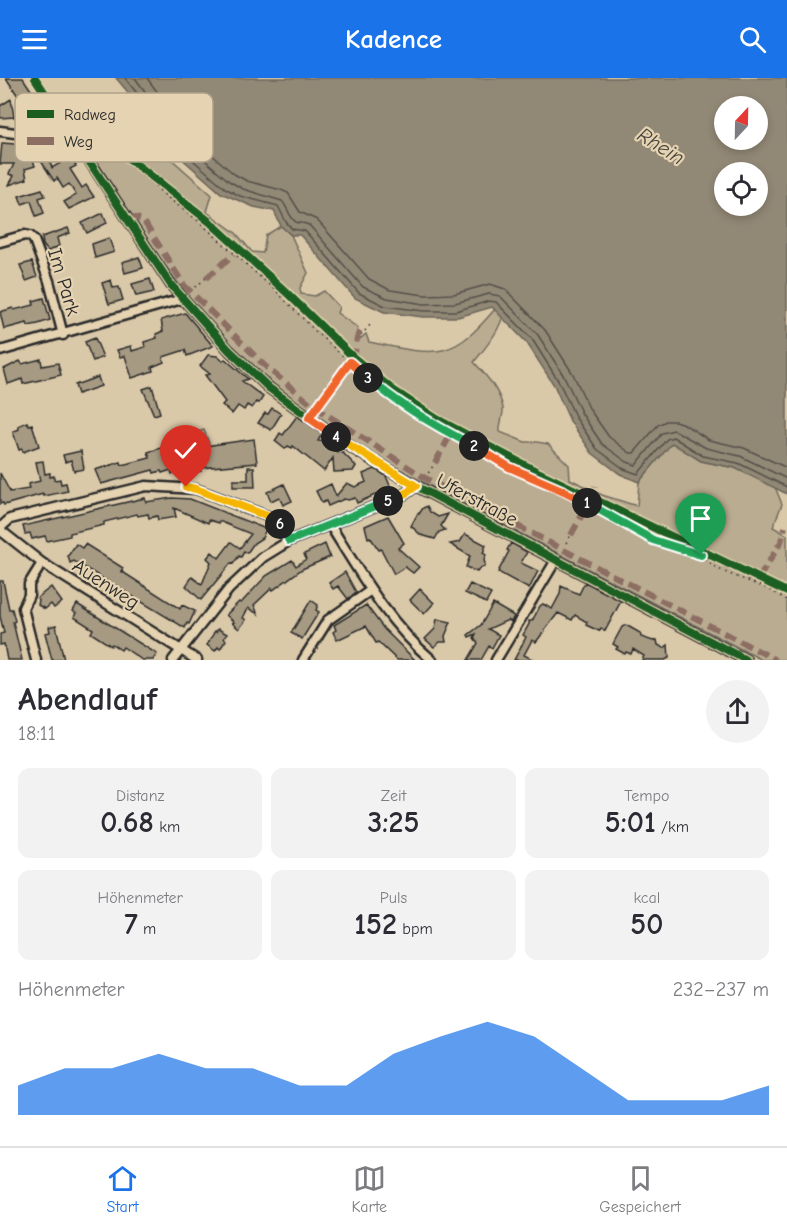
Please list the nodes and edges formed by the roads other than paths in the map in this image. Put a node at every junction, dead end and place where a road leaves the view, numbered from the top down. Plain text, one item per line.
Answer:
1 (0, 131) edge
2 (15, 133) edge
3 (89, 162) edge
4 (0, 242) edge
5 (182, 299) junction
6 (63, 335) junction
7 (0, 351) edge
8 (416, 486) junction
9 (330, 525) junction
10 (0, 529) edge
11 (289, 541) junction
12 (556, 560) junction
13 (42, 562) junction
14 (371, 590) junction
15 (181, 651) junction
16 (36, 660) edge
17 (173, 660) edge
18 (197, 660) edge
19 (303, 660) edge
20 (432, 660) edge
21 (496, 660) edge
22 (746, 660) edge

1 - 2 street, Uferstraße
3 - 5 street, Uferstraße
4 - 6 street, Im Park
5 - 6 street
5 - 8 street, Uferstraße
6 - 7 street
8 - 9 street
8 - 12 street, Uferstraße
9 - 11 street
9 - 14 street
10 - 11 street
10 - 13 street, Auenweg
11 - 15 street
12 - 21 street
12 - 22 street, Uferstraße
13 - 15 street, Auenweg
13 - 16 street
14 - 19 street
14 - 20 street
15 - 17 street
15 - 18 street, Auenweg

